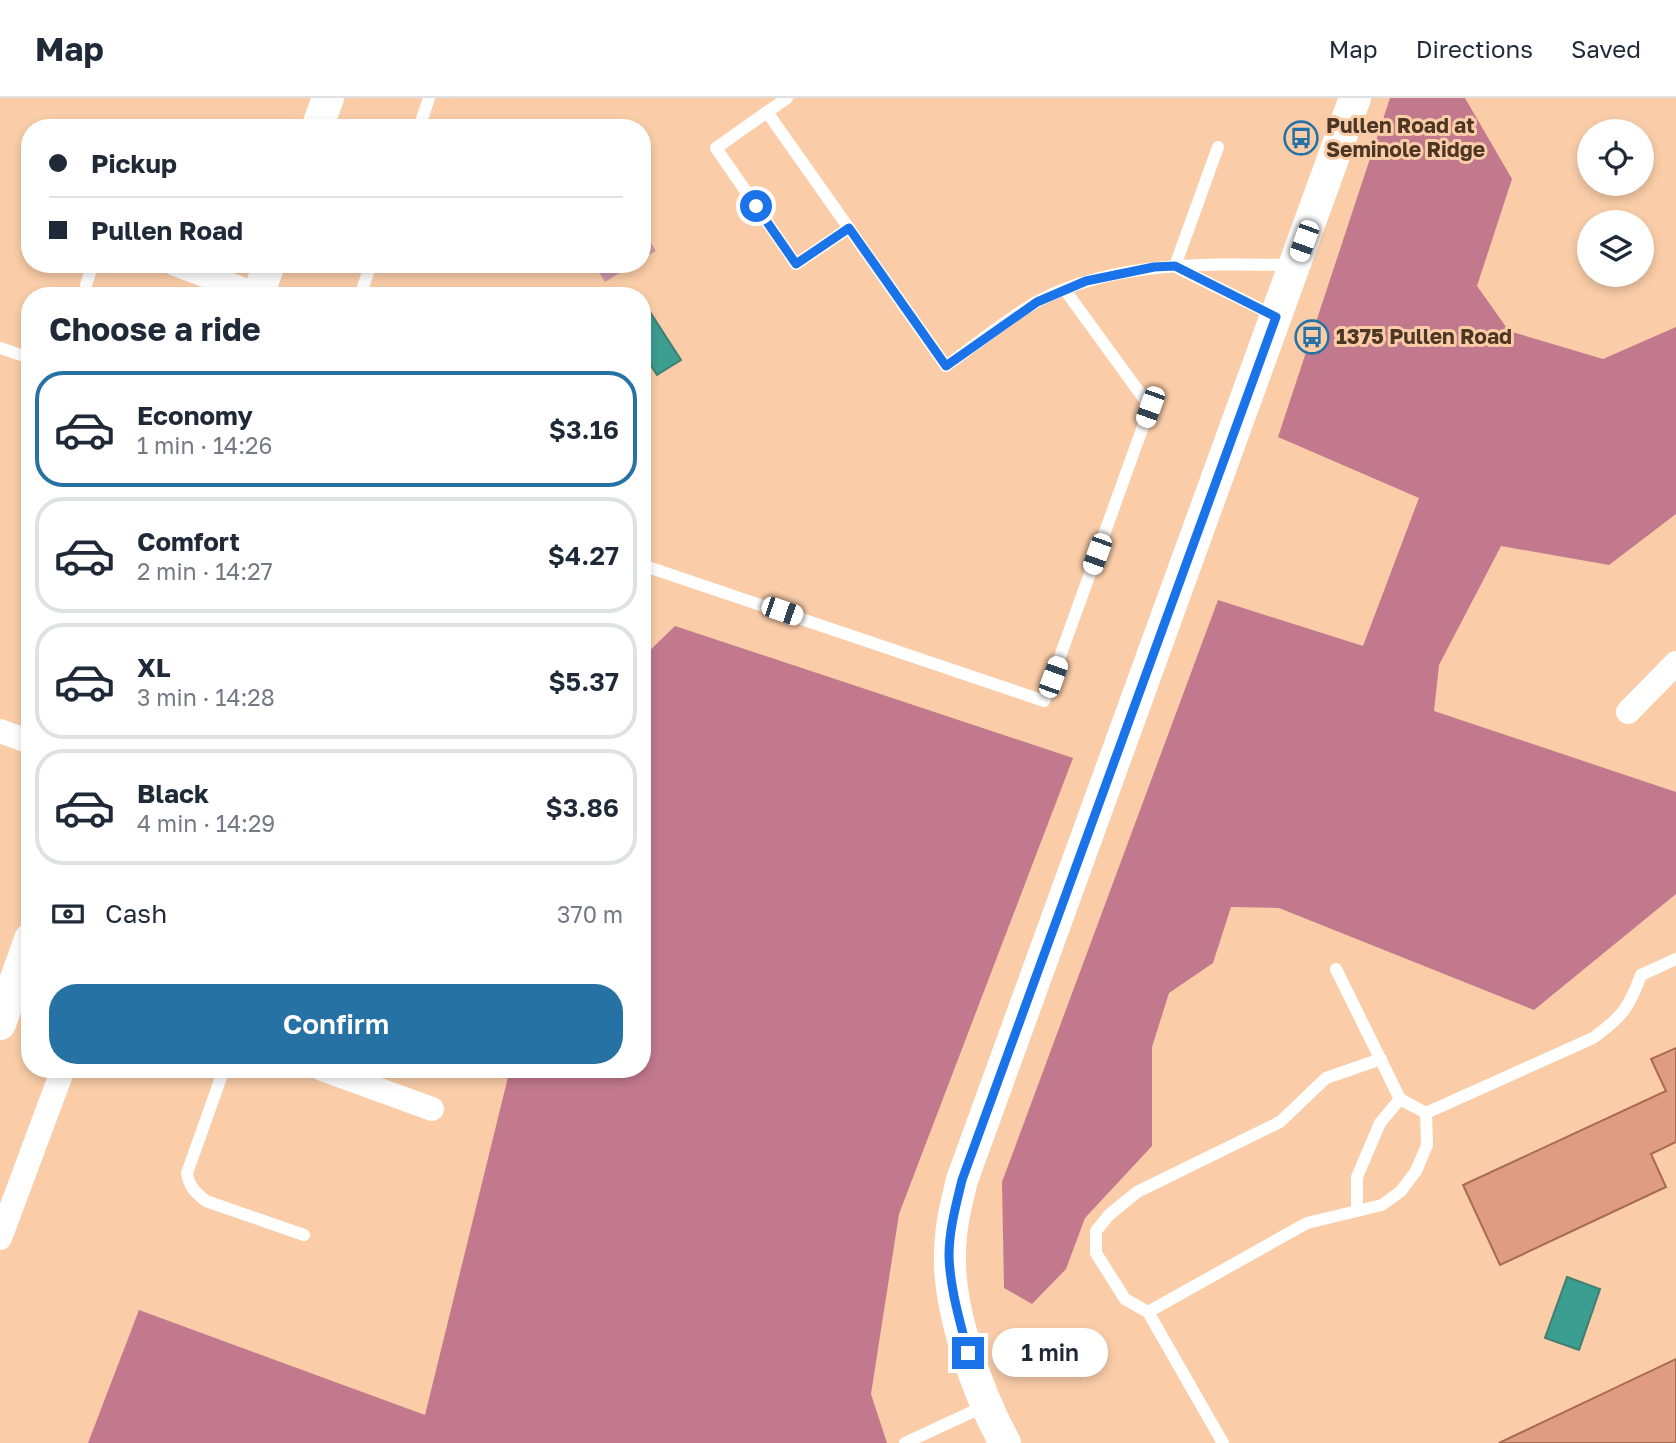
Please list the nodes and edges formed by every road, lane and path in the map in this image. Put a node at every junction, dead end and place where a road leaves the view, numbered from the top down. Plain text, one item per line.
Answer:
1 (328, 98) edge
2 (429, 98) edge
3 (788, 98) edge
4 (1356, 98) edge
5 (767, 112) junction
6 (320, 119) edge
7 (422, 119) edge
8 (1218, 147) dead end
9 (849, 228) junction
10 (1295, 265) junction
11 (1175, 266) junction
12 (90, 273) edge
13 (230, 273) edge
14 (260, 278) edge
15 (86, 285) dead end
16 (1065, 290) junction
17 (1276, 317) junction
18 (0, 348) edge
19 (21, 355) edge
20 (651, 568) edge
21 (1676, 663) edge
22 (1628, 712) dead end
23 (0, 731) edge
24 (21, 738) edge
25 (1676, 959) edge
26 (1336, 969) dead end
27 (21, 970) edge
28 (0, 1024) edge
29 (1381, 1059) junction
30 (59, 1078) edge
31 (221, 1078) edge
32 (347, 1078) edge
33 (1400, 1099) junction
34 (432, 1109) dead end
35 (1426, 1113) junction
36 (1357, 1211) junction
37 (304, 1235) dead end
38 (0, 1238) edge
39 (1147, 1312) junction
40 (984, 1399) junction
41 (905, 1443) edge
42 (1005, 1443) edge
43 (1223, 1443) edge

1 - 6 street
2 - 7 lane
3 - 5 lane
4 - 10 street
5 - 9 lane
5 - 9 lane
8 - 11 lane
9 - 16 lane
10 - 11 lane
10 - 17 street
11 - 16 lane
11 - 17 lane
12 - 15 lane
13 - 14 street
16 - 20 lane
17 - 40 street
18 - 19 lane
21 - 22 street
23 - 24 street
25 - 35 lane
26 - 29 lane
27 - 28 street
29 - 33 lane
29 - 39 lane
30 - 38 street
31 - 37 lane
32 - 34 street
33 - 35 lane
33 - 36 lane
35 - 36 lane
36 - 39 lane
39 - 43 lane
40 - 41 lane
40 - 42 street

